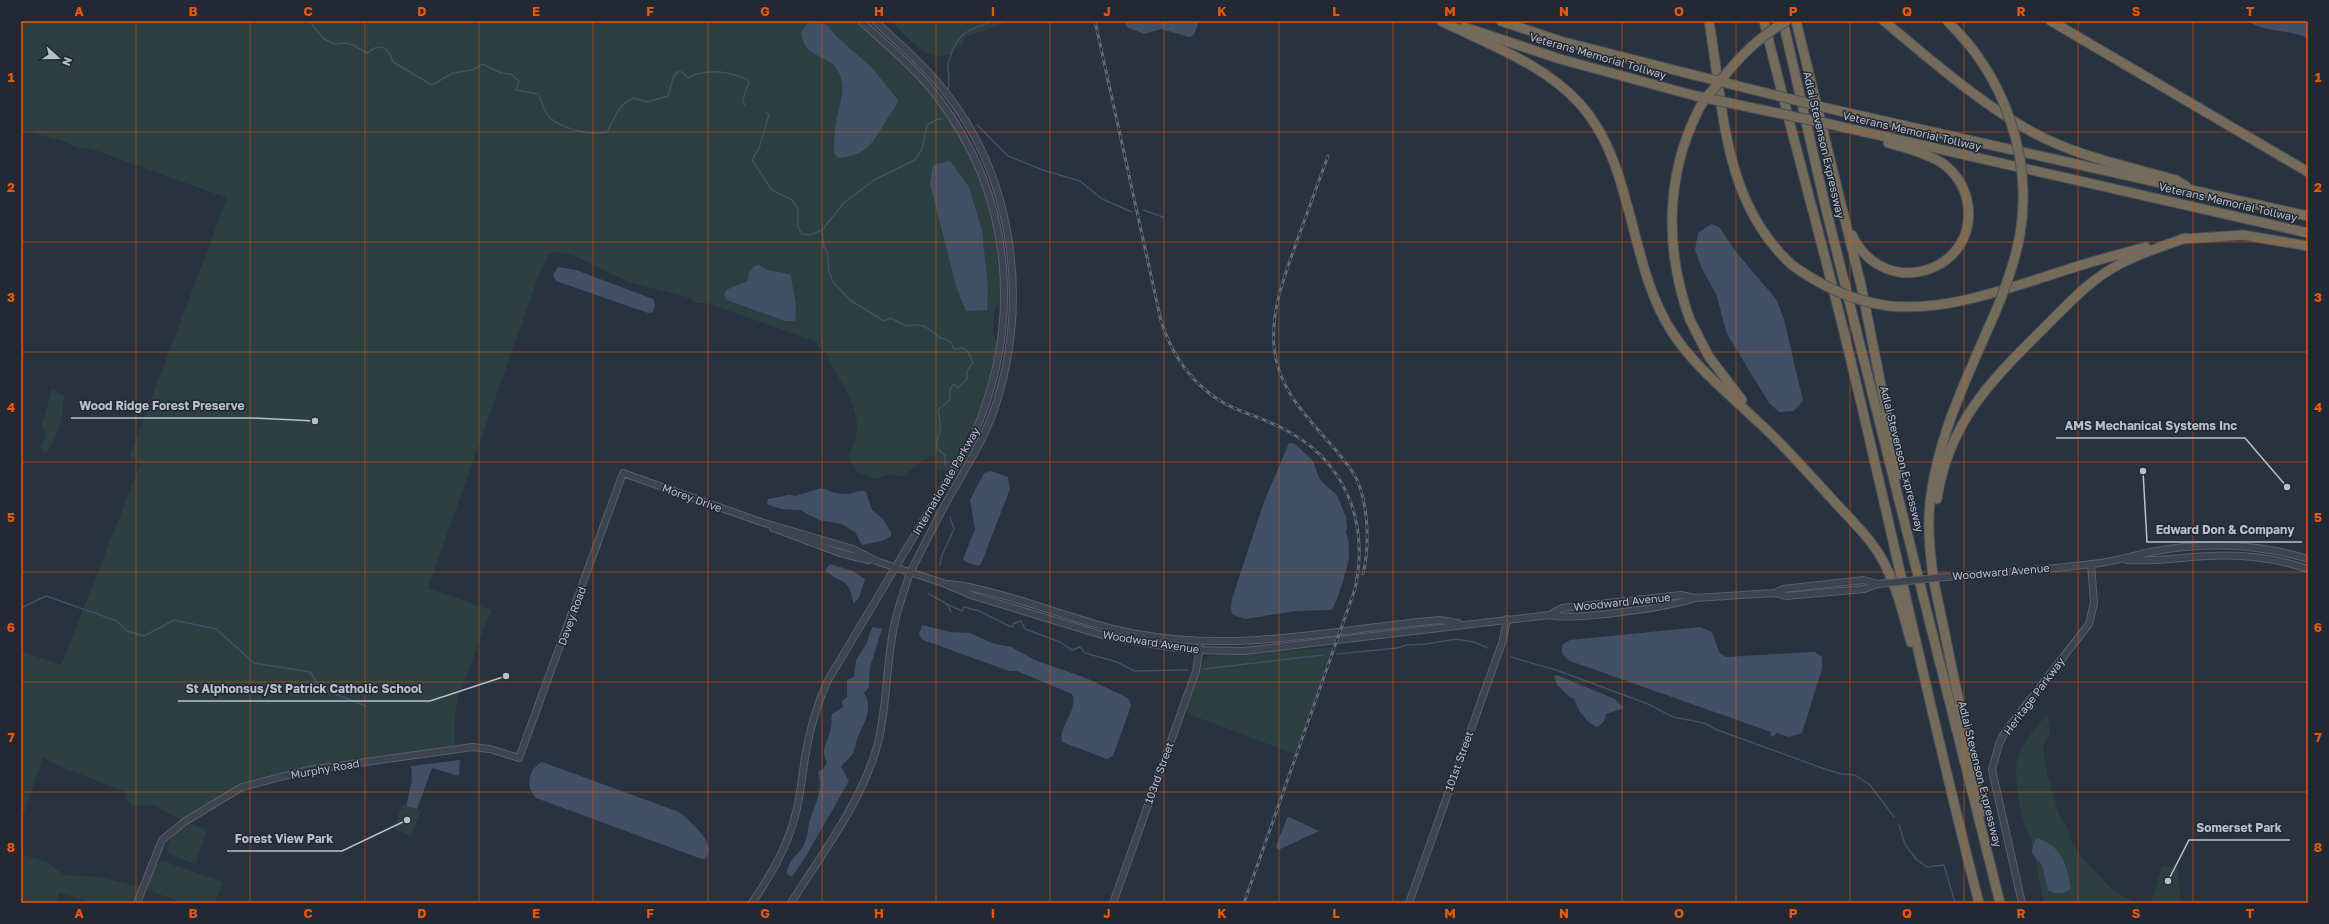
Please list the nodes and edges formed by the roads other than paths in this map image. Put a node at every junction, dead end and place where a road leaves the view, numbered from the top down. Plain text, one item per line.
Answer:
1 (861, 21) edge
2 (875, 21) edge
3 (1441, 21) edge
4 (1445, 21) edge
5 (1501, 21) edge
6 (1709, 21) edge
7 (1764, 21) edge
8 (1783, 21) edge
9 (1787, 21) edge
10 (1796, 21) edge
11 (1879, 21) edge
12 (1884, 21) edge
13 (1947, 21) edge
14 (2051, 21) edge
15 (1906, 39) junction
16 (961, 114) junction
17 (952, 118) junction
18 (1838, 126) junction
19 (1830, 161) junction
20 (2308, 172) edge
21 (2196, 191) junction
22 (2308, 216) edge
23 (2308, 233) edge
24 (2186, 238) junction
25 (2308, 246) edge
26 (1763, 426) junction
27 (623, 473) joint
28 (1912, 549) junction
29 (2308, 559) edge
30 (2123, 560) junction
31 (2091, 564) junction
32 (2308, 568) edge
33 (896, 569) junction
34 (910, 573) junction
35 (1934, 582) junction
36 (943, 583) junction
37 (1695, 598) junction
38 (1550, 615) junction
39 (1508, 619) junction
40 (1462, 624) junction
41 (1201, 642) junction
42 (1200, 650) junction
43 (1936, 730) junction
44 (519, 758) joint
45 (137, 903) edge
46 (752, 903) edge
47 (791, 903) edge
48 (1113, 903) edge
49 (1409, 903) edge
50 (1979, 903) edge
51 (2001, 903) edge
52 (2022, 903) edge

1 - 17 street, Internationale Parkway
2 - 16 street, Internationale Parkway
3 - 26 highway
4 - 18 highway, Veterans Memorial Tollway, bridge
5 - 21 highway, Veterans Memorial Tollway, bridge
6 - 24 highway, bridge
7 - 43 highway
8 - 28 highway, Adlai Stevenson Expressway
9 - 26 highway, bridge
10 - 19 highway
11 - 15 highway
12 - 15 highway
13 - 35 highway, bridge
14 - 20 highway
15 - 21 highway
16 - 17 street
16 - 34 street, Internationale Parkway
17 - 33 street, Internationale Parkway
18 - 19 highway
18 - 23 highway, Veterans Memorial Tollway
19 - 28 highway
21 - 22 highway, Veterans Memorial Tollway
24 - 25 highway
24 - 35 highway
26 - 43 highway
27 - 33 street, Morey Drive
27 - 44 street, Davey Road
28 - 51 highway, Adlai Stevenson Expressway
29 - 30 street, Woodward Avenue
30 - 31 street, Woodward Avenue
30 - 32 street, Woodward Avenue
31 - 37 street, Woodward Avenue, bridge
31 - 52 street, Heritage Parkway
33 - 34 street, Woodward Avenue
33 - 46 street, Internationale Parkway
34 - 36 street, Woodward Avenue
34 - 47 street, Internationale Parkway
35 - 51 highway
36 - 41 street, Woodward Avenue
36 - 42 street, Woodward Avenue
37 - 38 street, Woodward Avenue
37 - 38 street, Woodward Avenue
38 - 39 street, Woodward Avenue
39 - 40 street, Woodward Avenue
39 - 49 street, 101st Street
40 - 41 street, Woodward Avenue
40 - 42 street, Woodward Avenue
41 - 42 street, 103rd Street
42 - 48 street, 103rd Street
43 - 50 highway
44 - 45 street, Murphy Road

